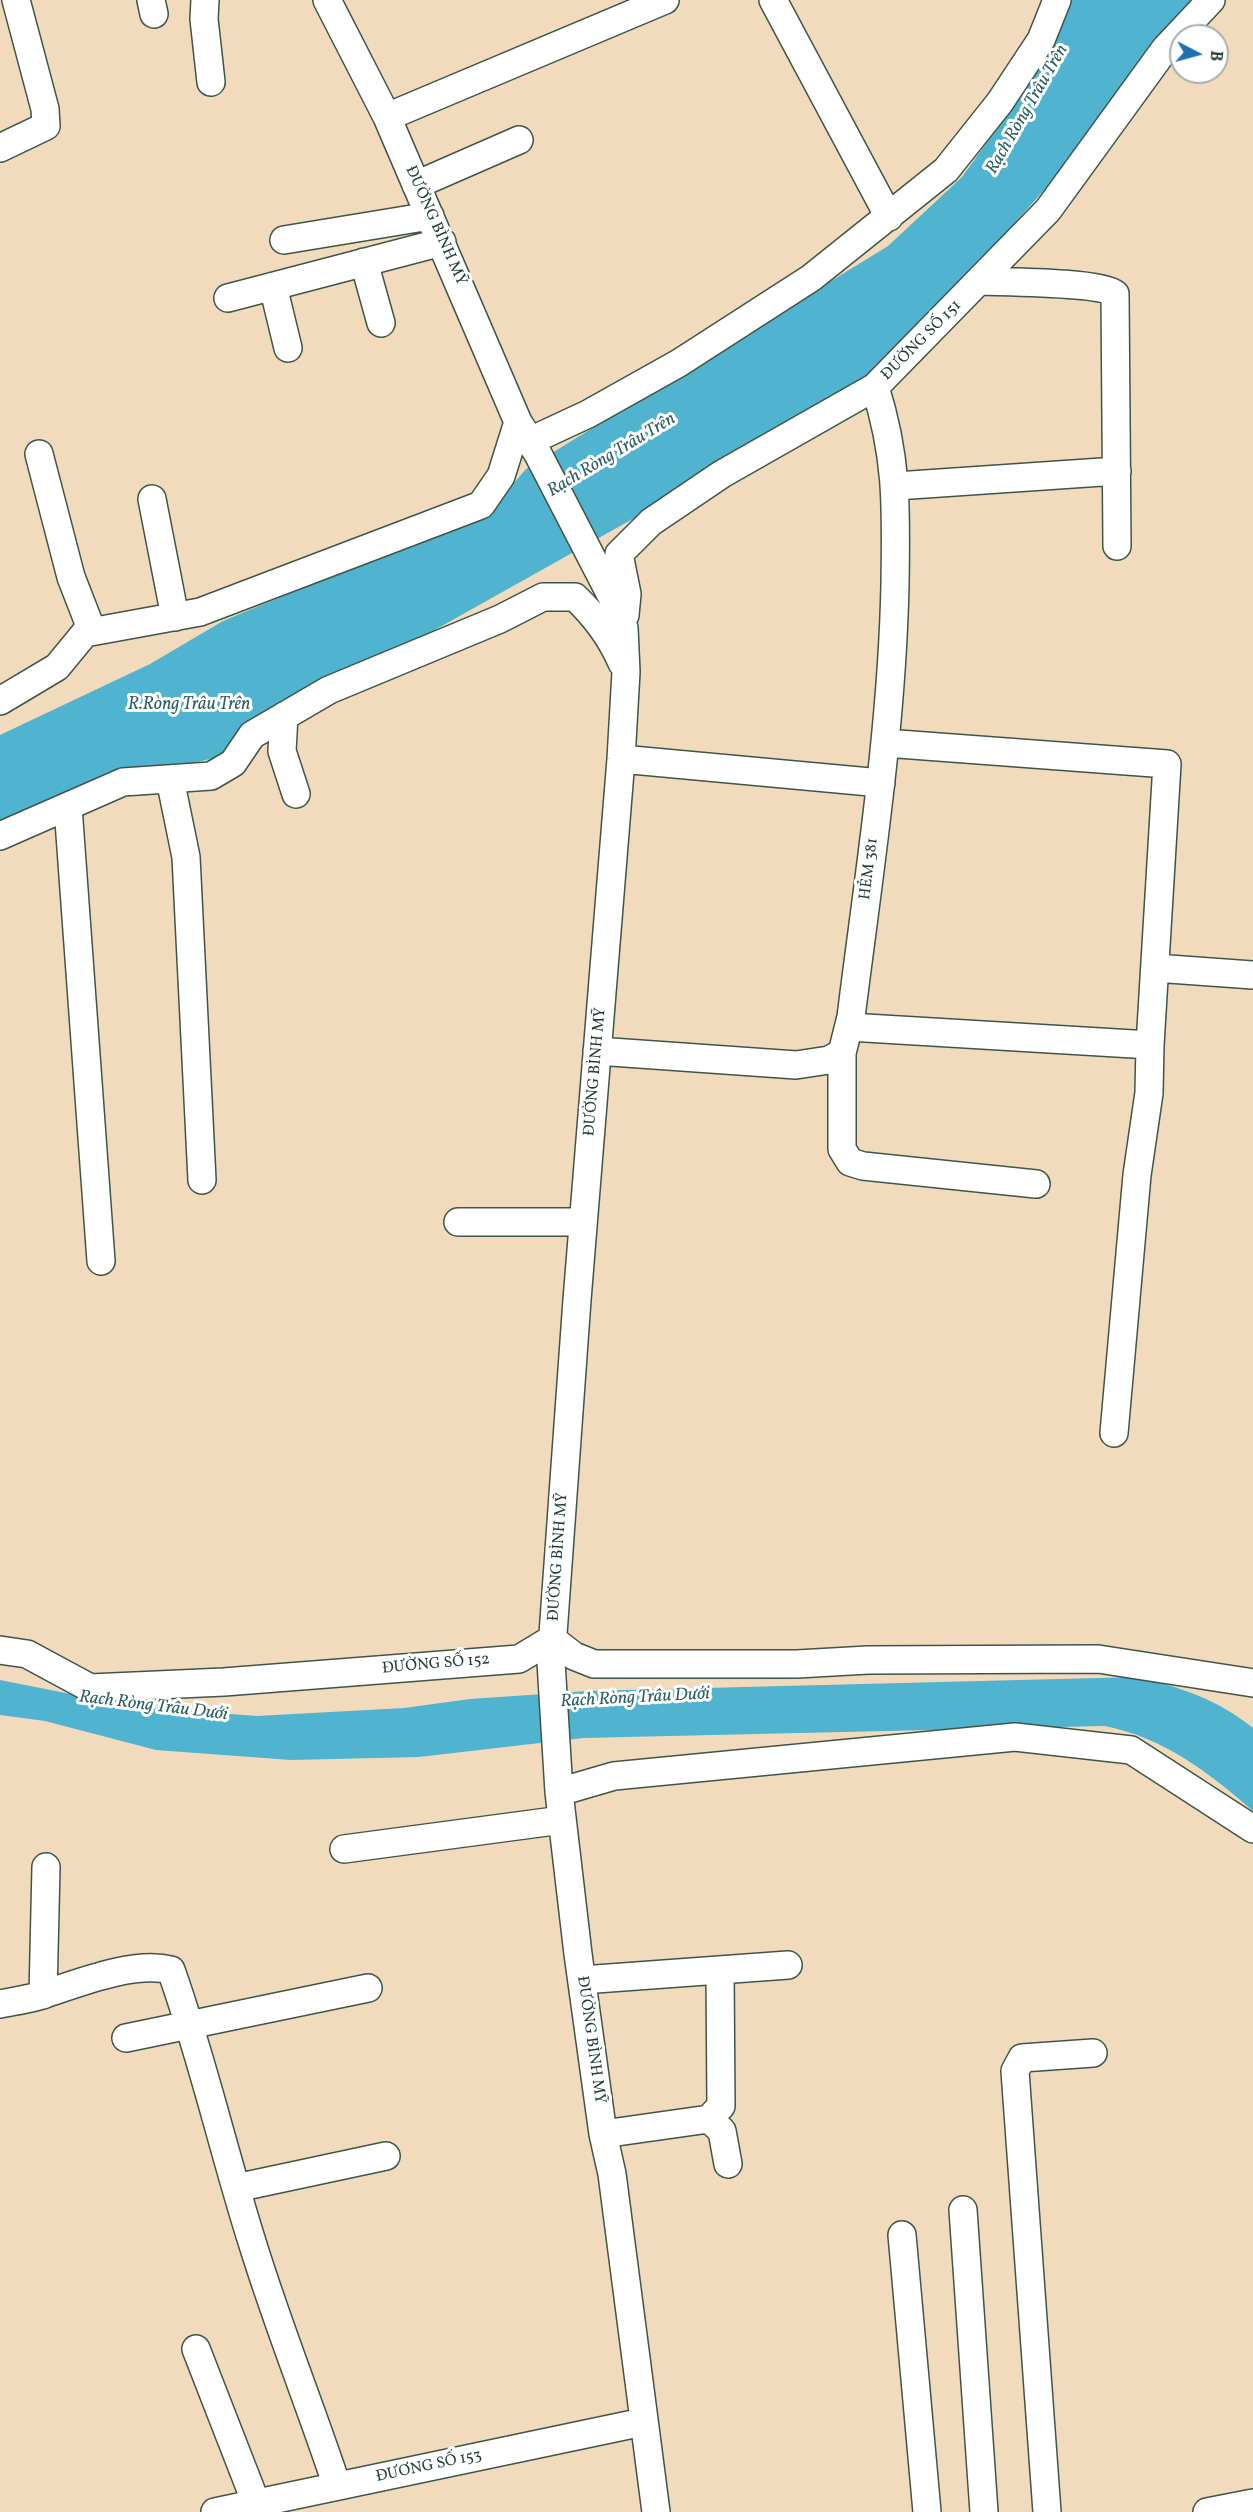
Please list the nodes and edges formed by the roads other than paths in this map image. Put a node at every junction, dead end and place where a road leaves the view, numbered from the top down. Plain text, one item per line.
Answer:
1 (16, 0) edge
2 (205, 0) edge
3 (327, 0) edge
4 (665, 0) edge
5 (773, 0) edge
6 (1057, 0) edge
7 (1211, 0) edge
8 (211, 82) dead end
9 (387, 117) junction
10 (519, 140) dead end
11 (0, 148) edge
12 (416, 185) junction
13 (430, 216) junction
14 (889, 217) junction
15 (284, 240) dead end
16 (442, 242) junction
17 (364, 262) junction
18 (981, 281) junction
19 (273, 286) junction
20 (228, 298) dead end
21 (381, 323) dead end
22 (288, 348) dead end
23 (875, 387) junction
24 (529, 439) junction
25 (39, 454) dead end
26 (1117, 471) junction
27 (896, 486) junction
28 (152, 500) dead end
29 (1117, 546) dead end
30 (175, 617) junction
31 (624, 628) junction
32 (92, 631) junction
33 (626, 672) junction
34 (0, 701) edge
35 (284, 716) junction
36 (885, 743) junction
37 (621, 759) junction
38 (170, 779) junction
39 (881, 783) junction
40 (296, 794) dead end
41 (68, 807) junction
42 (0, 836) edge
43 (1155, 968) junction
44 (1253, 975) edge
45 (849, 1027) junction
46 (1150, 1045) junction
47 (597, 1051) junction
48 (842, 1053) junction
49 (202, 1180) dead end
50 (1036, 1184) dead end
51 (458, 1222) dead end
52 (584, 1222) junction
53 (101, 1261) dead end
54 (1114, 1433) dead end
55 (0, 1650) edge
56 (552, 1650) junction
57 (1253, 1683) edge
58 (559, 1792) junction
59 (562, 1820) junction
60 (1253, 1829) edge
61 (344, 1849) dead end
62 (46, 1867) dead end
63 (788, 1965) dead end
64 (720, 1970) junction
65 (582, 1980) junction
66 (368, 1988) dead end
67 (43, 1995) junction
68 (0, 2004) edge
69 (191, 2025) junction
70 (126, 2038) dead end
71 (1093, 2053) dead end
72 (709, 2118) junction
73 (603, 2134) junction
74 (386, 2156) dead end
75 (728, 2164) dead end
76 (236, 2188) junction
77 (963, 2210) dead end
78 (902, 2235) dead end
79 (196, 2349) dead end
80 (643, 2422) junction
81 (337, 2486) junction
82 (256, 2503) junction
83 (1253, 2503) edge
84 (215, 2512) edge
85 (656, 2512) edge
86 (927, 2512) edge
87 (984, 2512) edge
88 (1047, 2512) edge
89 (1207, 2512) edge

1 - 11 street
2 - 8 street
3 - 9 street, ĐƯỜNG BÌNH MỸ
4 - 9 street
5 - 14 street
6 - 14 street
7 - 18 street, ĐƯỜNG SỐ 151
9 - 12 street, ĐƯỜNG BÌNH MỸ
10 - 12 street
12 - 13 street, ĐƯỜNG BÌNH MỸ
13 - 15 street
13 - 16 street, ĐƯỜNG BÌNH MỸ
14 - 24 street
16 - 17 street
16 - 24 street, ĐƯỜNG BÌNH MỸ
17 - 19 street
17 - 21 street
18 - 23 street, ĐƯỜNG SỐ 151
18 - 26 street
19 - 20 street
19 - 22 street
23 - 27 street, HẺM 381
23 - 31 street, ĐƯỜNG SỐ 151
24 - 30 street
24 - 31 street, ĐƯỜNG BÌNH MỸ
25 - 32 street
26 - 27 street
26 - 29 street
27 - 36 street, HẺM 381
28 - 30 street
30 - 32 street
31 - 33 street, ĐƯỜNG BÌNH MỸ
32 - 34 street
33 - 35 street
33 - 37 street, ĐƯỜNG BÌNH MỸ
35 - 38 street
35 - 40 street
36 - 39 street, HẺM 381
36 - 43 street
37 - 39 street
37 - 47 street, ĐƯỜNG BÌNH MỸ
38 - 41 street
38 - 49 street
39 - 45 street, HẺM 381
41 - 42 street
41 - 53 street
43 - 44 street
43 - 46 street
45 - 46 street
45 - 48 street, HẺM 381
46 - 54 street
47 - 48 street
47 - 52 street, ĐƯỜNG BÌNH MỸ
48 - 50 street, HẺM 381
51 - 52 street
52 - 56 street, ĐƯỜNG BÌNH MỸ
55 - 56 street, ĐƯỜNG SỐ 152
56 - 57 street
56 - 58 street, ĐƯỜNG BÌNH MỸ
58 - 59 street, ĐƯỜNG BÌNH MỸ
58 - 60 street
59 - 61 street
59 - 65 street, ĐƯỜNG BÌNH MỸ
62 - 67 street
63 - 64 street
64 - 65 street
64 - 72 street
65 - 73 street, ĐƯỜNG BÌNH MỸ
66 - 69 street
67 - 68 street
67 - 69 street
69 - 70 street
69 - 76 street
71 - 88 street
72 - 73 street
72 - 75 street
73 - 80 street, ĐƯỜNG BÌNH MỸ
74 - 76 street
76 - 81 street
77 - 87 street
78 - 86 street
79 - 82 street
80 - 81 street, ĐƯƠNG SỐ 153
80 - 85 street, ĐƯỜNG BÌNH MỸ
81 - 82 street, ĐƯƠNG SỐ 153
82 - 84 street, ĐƯƠNG SỐ 153
83 - 89 street

